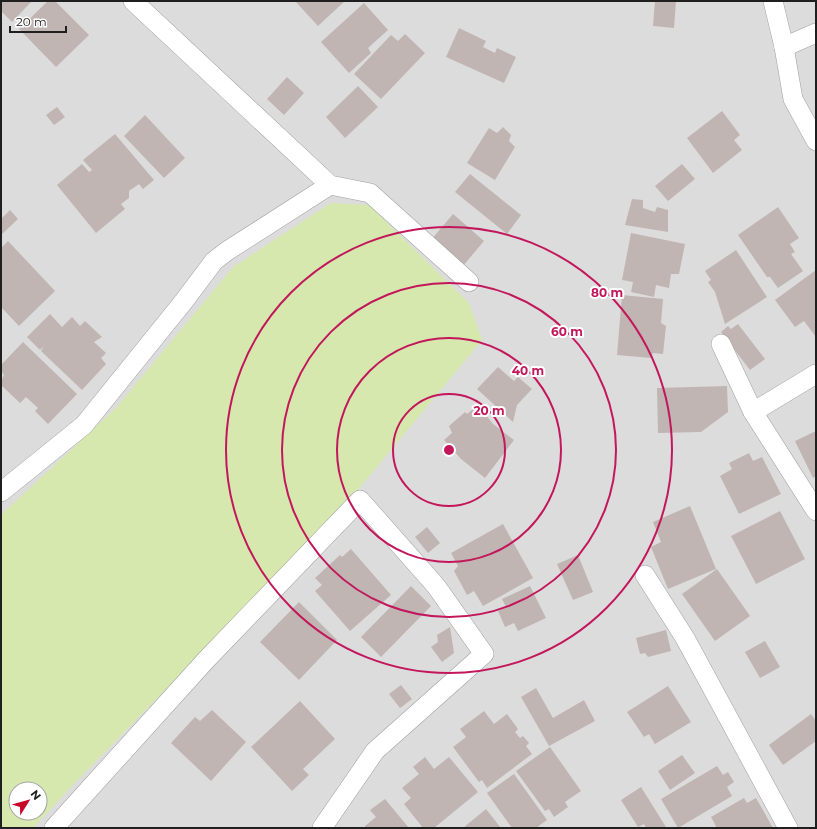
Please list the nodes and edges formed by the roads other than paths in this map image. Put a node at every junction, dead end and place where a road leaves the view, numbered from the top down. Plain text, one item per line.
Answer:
1 (133, 1) edge
2 (773, 1) edge
3 (816, 33) edge
4 (784, 47) junction
5 (816, 141) edge
6 (330, 185) junction
7 (469, 282) dead end
8 (721, 344) dead end
9 (816, 374) edge
10 (753, 412) junction
11 (1, 492) edge
12 (816, 511) edge
13 (645, 575) dead end
14 (54, 828) edge
15 (322, 828) edge
16 (788, 828) edge

1 - 6 street
2 - 4 street
3 - 4 street
4 - 5 street
6 - 7 street
6 - 11 street
8 - 10 street
9 - 10 street
10 - 12 street
13 - 16 street
14 - 15 street

